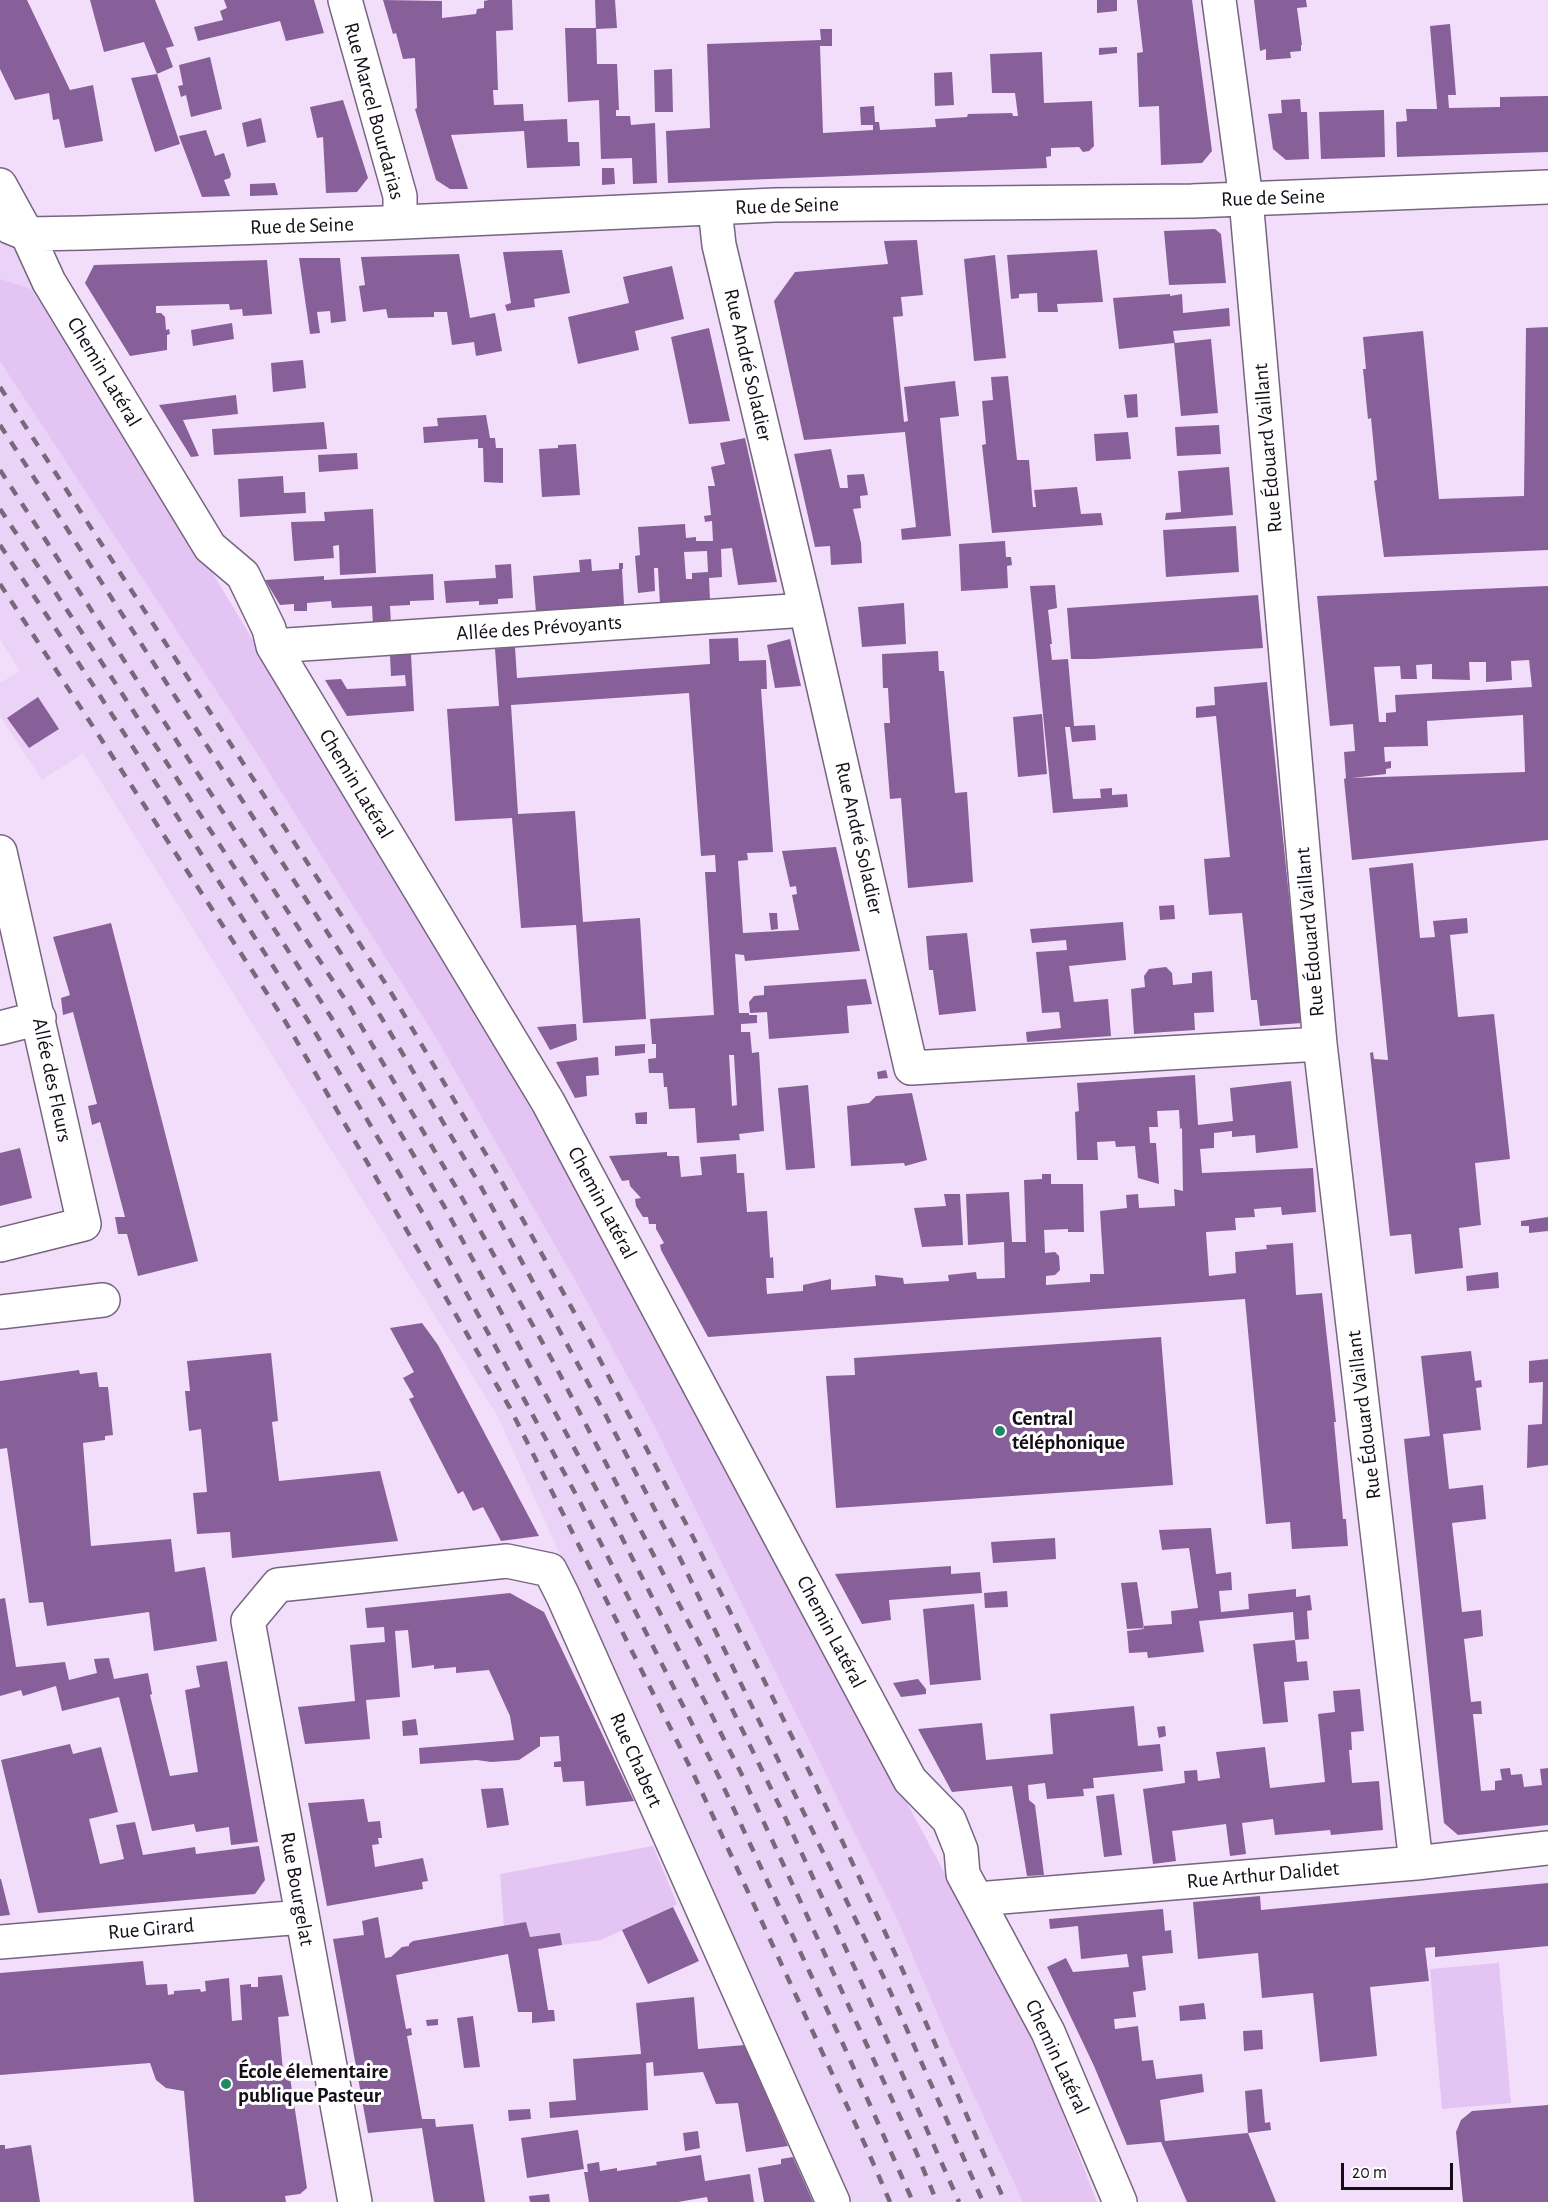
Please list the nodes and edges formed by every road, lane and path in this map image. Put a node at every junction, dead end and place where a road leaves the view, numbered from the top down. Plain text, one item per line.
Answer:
1 (345, 0) edge
2 (1219, 0) edge
3 (0, 185) edge
4 (1548, 187) edge
5 (1246, 199) junction
6 (715, 209) junction
7 (400, 222) junction
8 (14, 229) edge
9 (806, 609) junction
10 (273, 646) junction
11 (0, 852) edge
12 (39, 1018) junction
13 (0, 1028) edge
14 (1320, 1044) junction
15 (0, 1245) edge
16 (103, 1300) dead end
17 (0, 1312) edge
18 (278, 1585) joint
19 (1548, 1848) edge
20 (1416, 1863) junction
21 (977, 1899) junction
22 (302, 1917) junction
23 (0, 1942) edge
24 (355, 2202) edge
25 (833, 2202) edge
26 (1120, 2202) edge

1 - 7 street, Rue Marcel Bourdarias
2 - 5 street, Rue Édouard Vaillant
3 - 8 street, Chemin Latéral
4 - 5 street, Rue de Seine
5 - 6 street, Rue de Seine
5 - 14 street, Rue Édouard Vaillant
6 - 7 street, Rue de Seine
6 - 9 street, Rue André Soladier
7 - 8 street, Rue de Seine
8 - 10 street, Chemin Latéral
9 - 10 street, Allée des Prévoyants
9 - 14 street, Rue André Soladier
10 - 21 street, Chemin Latéral
11 - 12 street, Allée des Fleurs
12 - 13 street
12 - 15 street, Allée des Fleurs
14 - 20 street, Rue Édouard Vaillant
16 - 17 street
18 - 22 street, Rue Bourgelat
18 - 25 street, Rue Chabert
19 - 20 street, Rue Arthur Dalidet
20 - 21 street, Rue Arthur Dalidet
21 - 26 street, Chemin Latéral
22 - 23 street, Rue Girard
22 - 24 street, Rue Bourgelat

